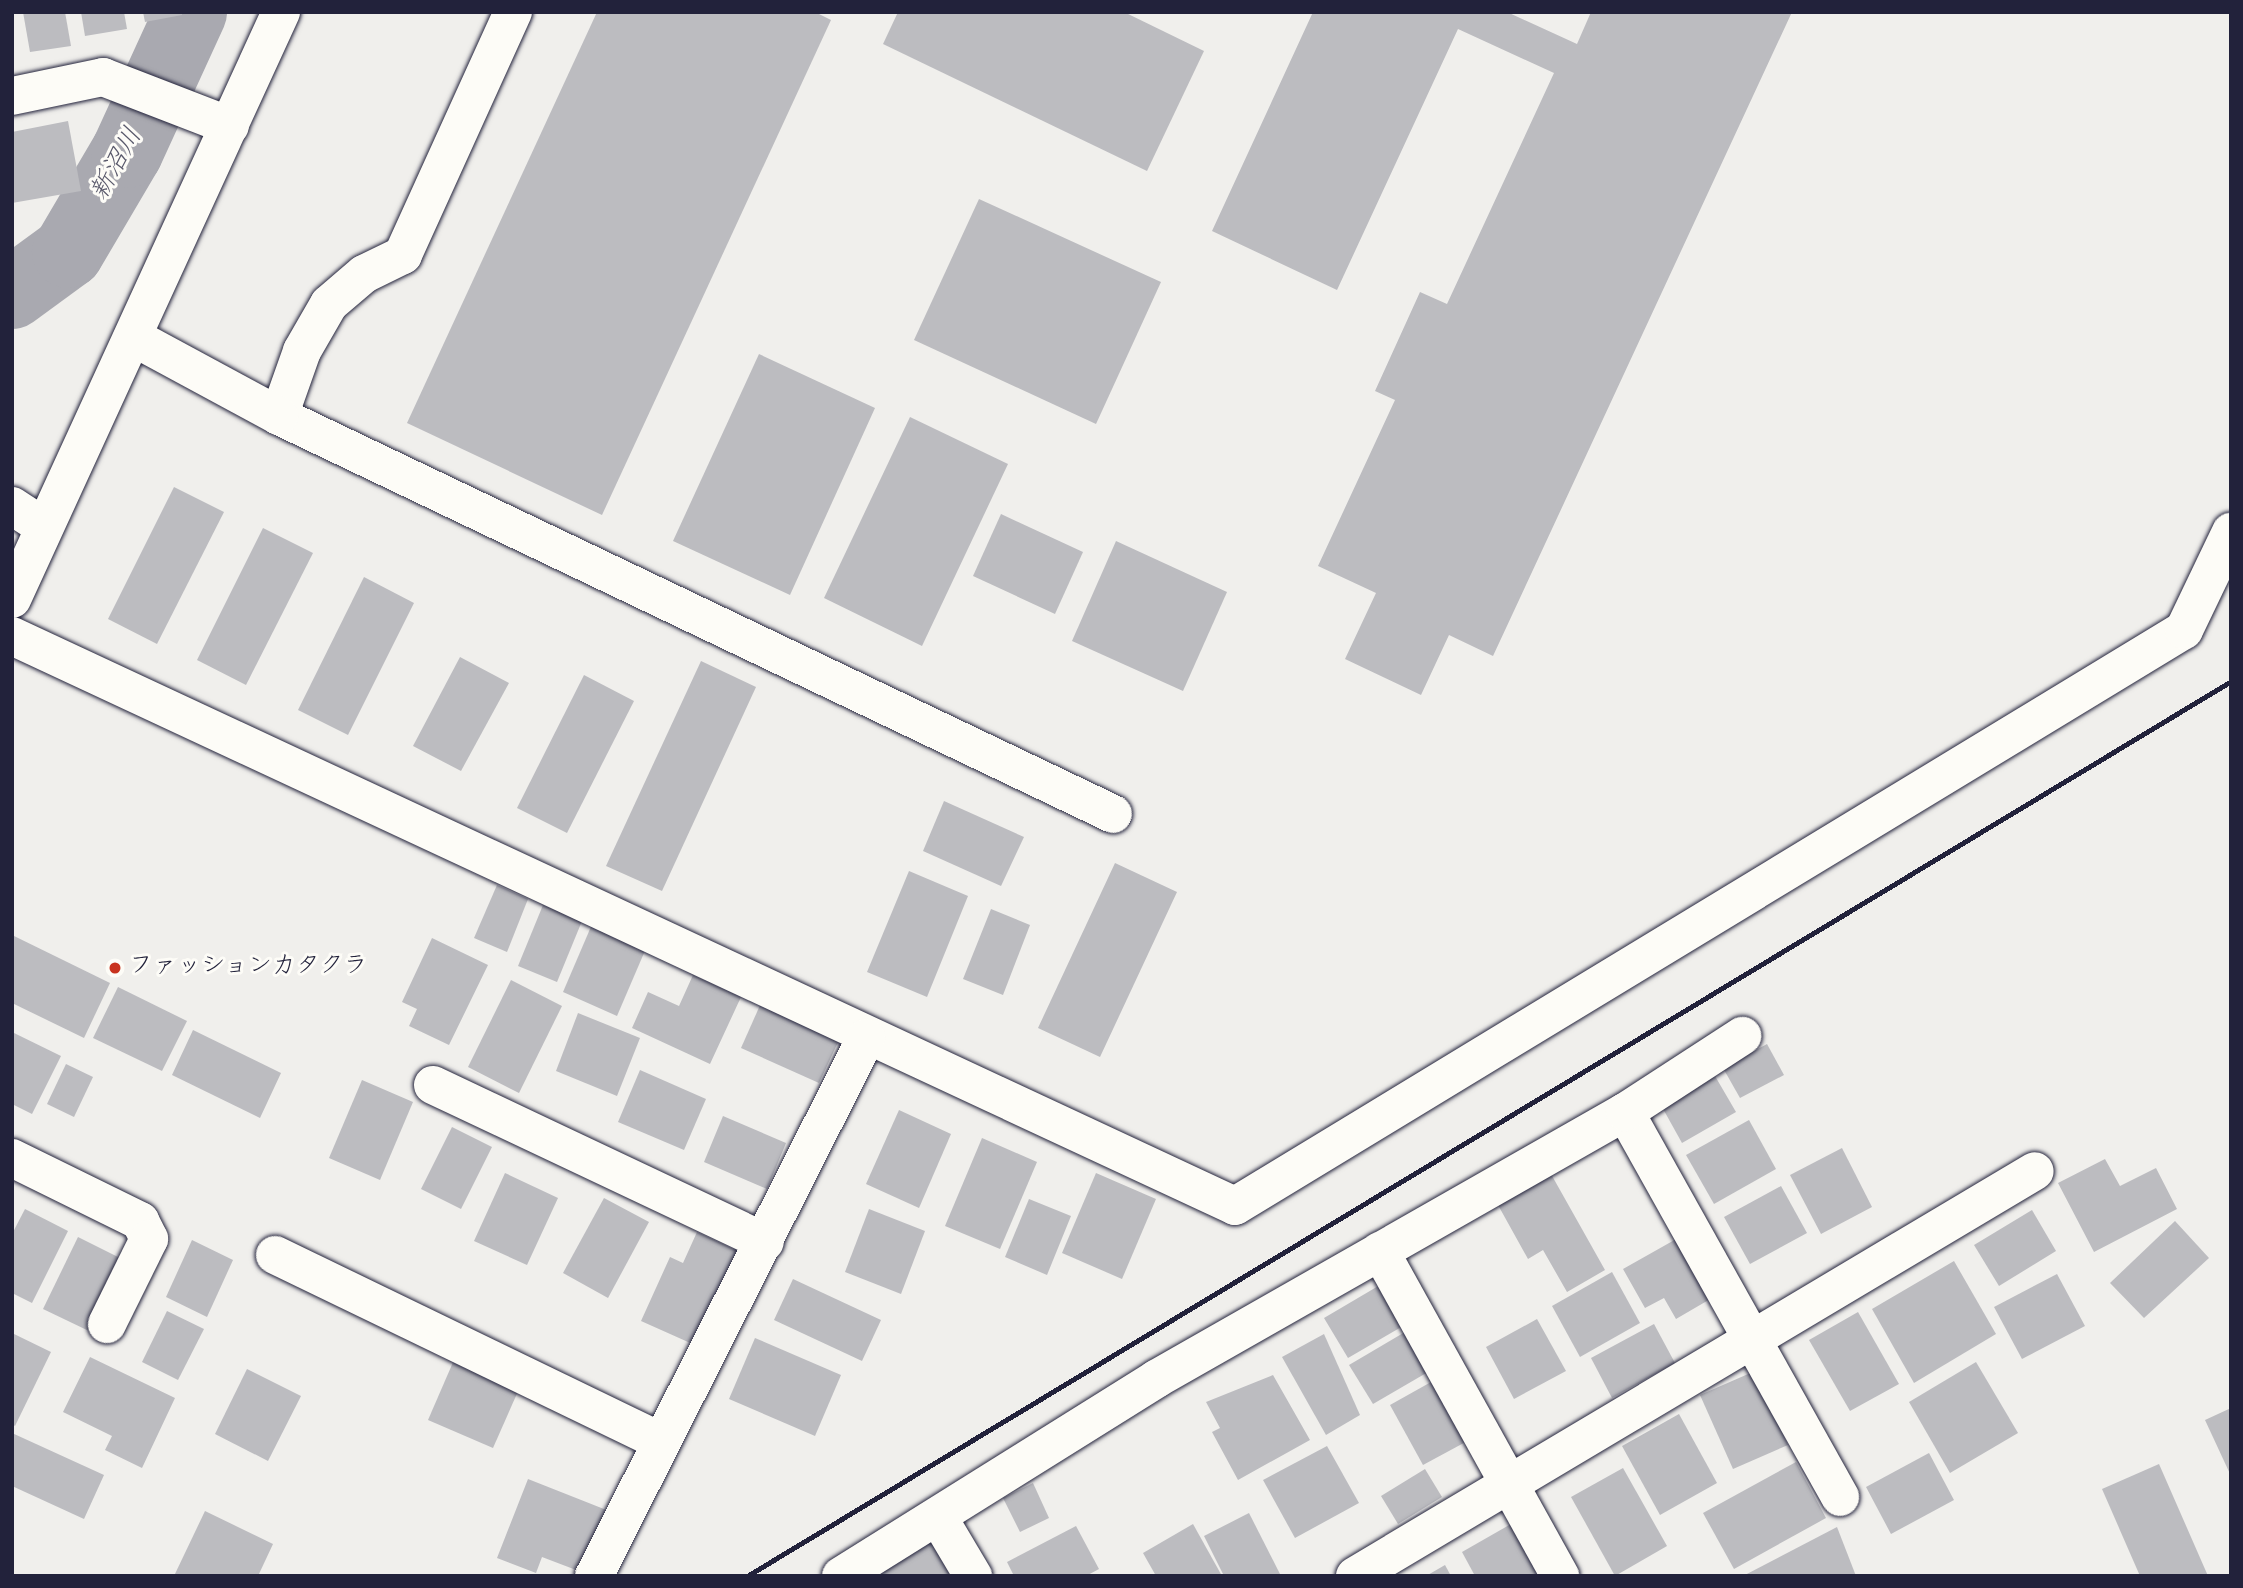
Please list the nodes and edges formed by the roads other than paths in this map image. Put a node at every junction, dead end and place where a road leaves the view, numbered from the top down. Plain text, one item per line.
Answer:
1 (281, 12) edge
2 (513, 12) edge
3 (12, 96) edge
4 (230, 126) junction
5 (133, 337) junction
6 (279, 416) junction
7 (28, 516) edge
8 (2231, 532) edge
9 (12, 599) edge
10 (12, 636) edge
11 (1113, 814) dead end
12 (1742, 1036) dead end
13 (866, 1038) junction
14 (433, 1085) dead end
15 (1625, 1112) junction
16 (12, 1158) edge
17 (2035, 1171) dead end
18 (765, 1242) junction
19 (1380, 1251) junction
20 (275, 1255) dead end
21 (107, 1324) dead end
22 (1751, 1341) junction
23 (658, 1440) junction
24 (1509, 1484) junction
25 (1840, 1497) dead end
26 (938, 1517) junction
27 (594, 1576) edge
28 (841, 1576) edge
29 (973, 1576) edge
30 (1355, 1576) edge
31 (1560, 1576) edge

1 - 4 street
2 - 6 street
3 - 4 street
4 - 5 street
5 - 6 street
5 - 7 street
6 - 11 street
7 - 9 street
8 - 13 street
10 - 13 street
12 - 15 street
13 - 18 street
14 - 18 street
15 - 19 street
15 - 22 street
16 - 21 street
17 - 22 street
18 - 23 street
19 - 24 street
19 - 26 street
20 - 23 street
22 - 24 street
22 - 25 street
23 - 27 street
24 - 30 street
24 - 31 street
26 - 28 street
26 - 29 street

